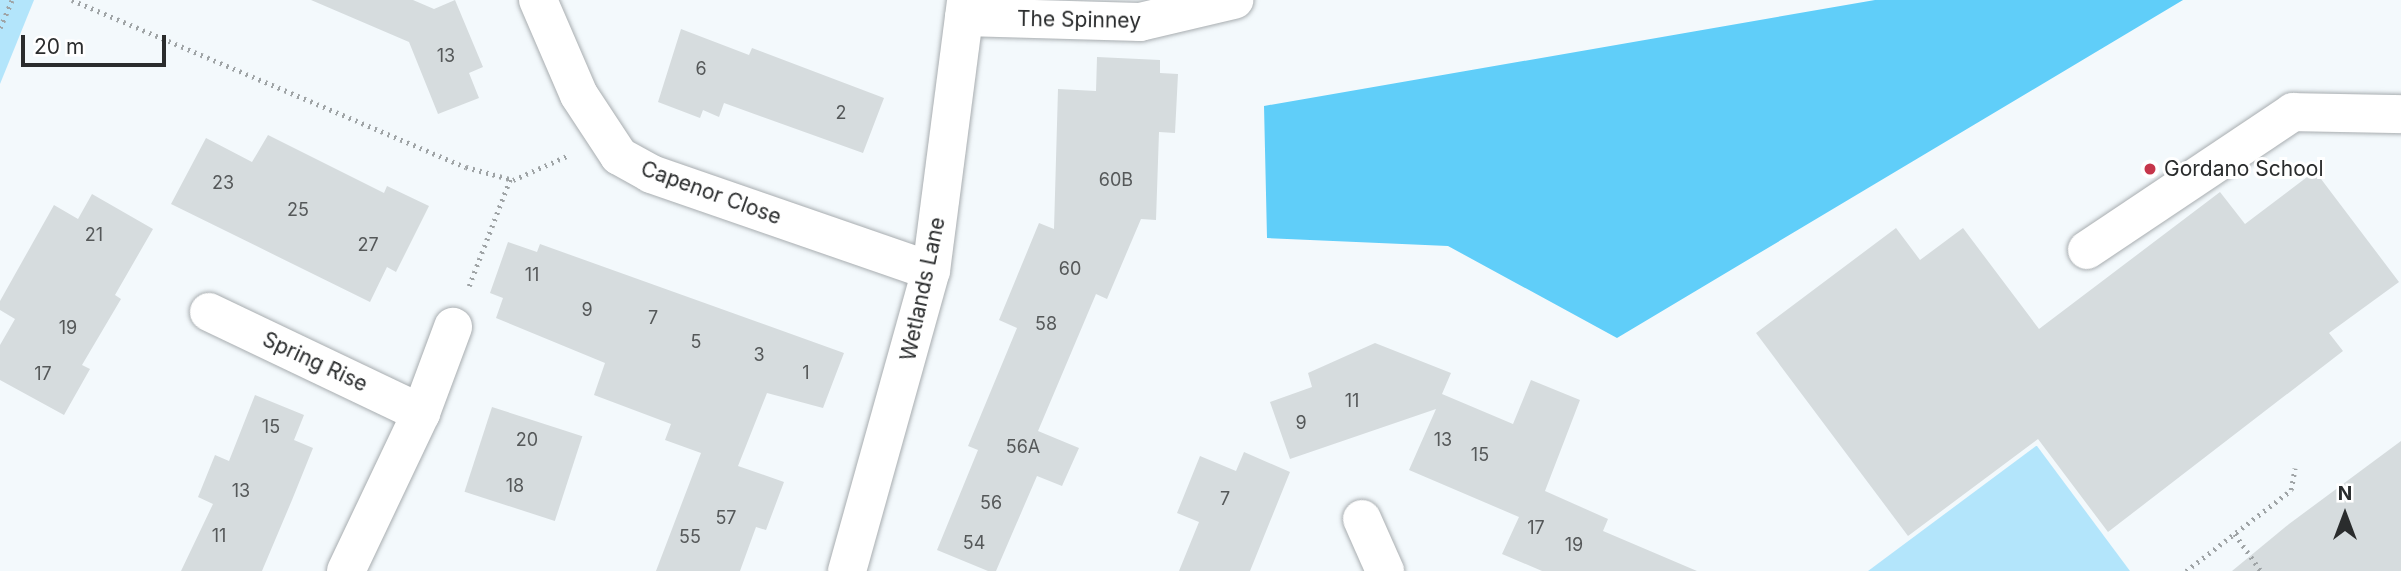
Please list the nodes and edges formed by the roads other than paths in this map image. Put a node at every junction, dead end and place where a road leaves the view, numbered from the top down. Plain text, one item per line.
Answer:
1 (538, 0) edge
2 (1234, 0) edge
3 (965, 8) edge
4 (2401, 114) edge
5 (2087, 250) dead end
6 (931, 271) junction
7 (209, 312) dead end
8 (453, 327) road end
9 (421, 413) junction
10 (1362, 519) dead end
11 (346, 571) edge
12 (847, 571) edge
13 (1385, 571) edge

1 - 6 street, Capenor Close
2 - 3 street, The Spinney
3 - 6 street, Wetlands Lane
4 - 5 street
6 - 12 street, Wetlands Lane
7 - 9 street, Spring Rise
8 - 9 street
9 - 11 street
10 - 13 street

